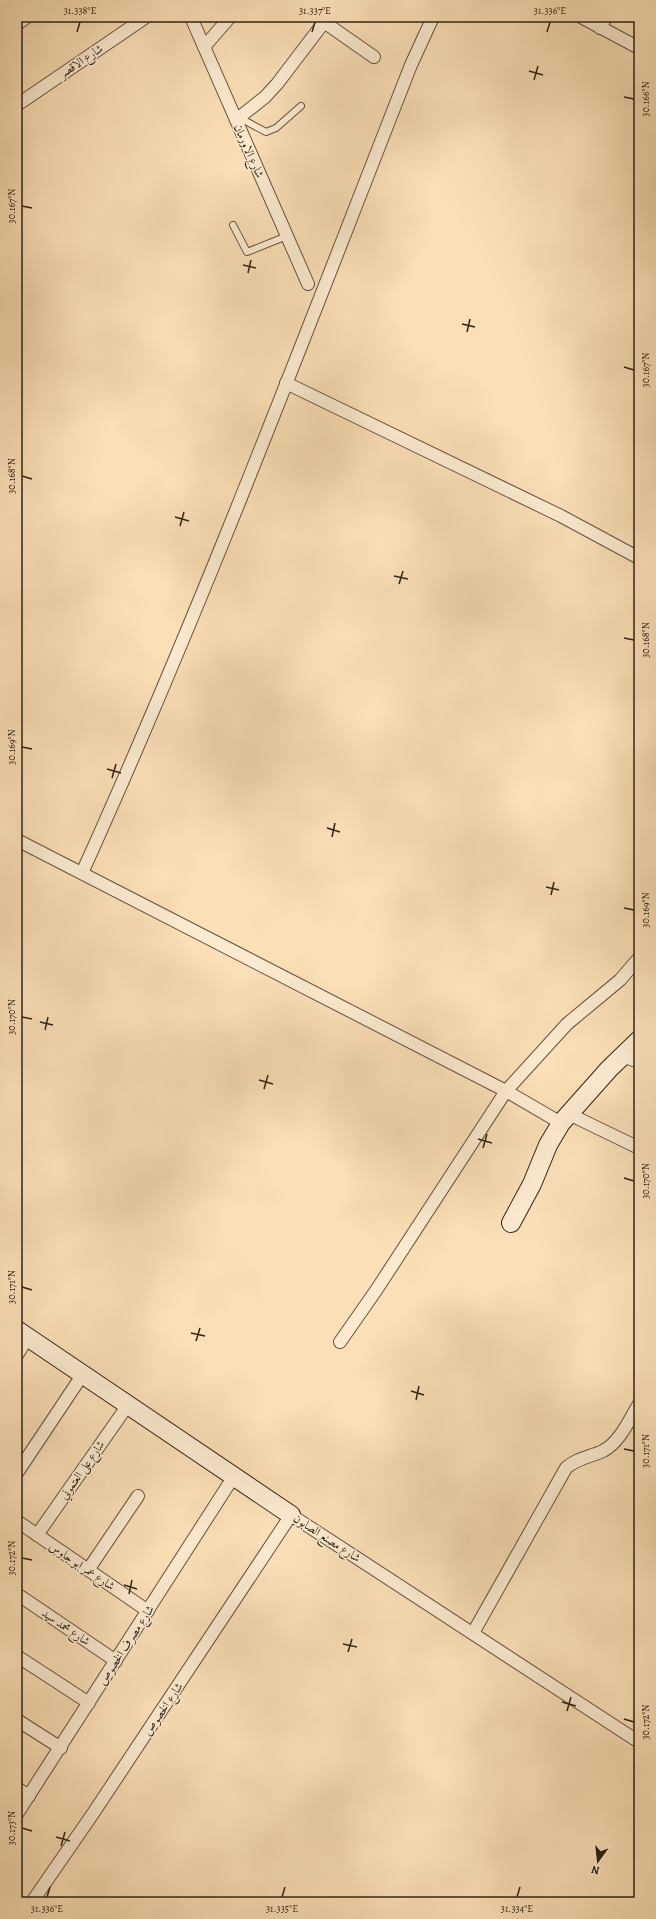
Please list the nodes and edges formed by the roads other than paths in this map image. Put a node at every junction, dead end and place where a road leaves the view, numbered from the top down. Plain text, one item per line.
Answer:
1 (27, 17) edge
2 (146, 17) edge
3 (191, 17) edge
4 (230, 17) edge
5 (433, 17) edge
6 (581, 17) edge
7 (606, 17) edge
8 (326, 19) edge
9 (17, 24) edge
10 (600, 28) junction
11 (204, 47) junction
12 (639, 48) edge
13 (374, 57) dead end
14 (17, 105) edge
15 (302, 106) dead end
16 (237, 118) junction
17 (233, 225) dead end
18 (287, 236) junction
19 (308, 284) dead end
20 (286, 383) junction
21 (639, 558) edge
22 (17, 840) edge
23 (82, 873) junction
24 (639, 958) edge
25 (639, 1040) edge
26 (622, 1056) junction
27 (639, 1062) edge
28 (510, 1093) junction
29 (565, 1118) junction
30 (639, 1148) edge
31 (511, 1223) dead end
32 (23, 1334) edge
33 (340, 1342) dead end
34 (17, 1355) edge
35 (83, 1374) junction
36 (639, 1404) edge
37 (128, 1405) junction
38 (17, 1473) edge
39 (240, 1480) junction
40 (138, 1496) dead end
41 (288, 1512) junction
42 (17, 1521) edge
43 (36, 1534) junction
44 (88, 1570) junction
45 (17, 1594) edge
46 (148, 1611) junction
47 (473, 1633) junction
48 (17, 1656) edge
49 (116, 1661) junction
50 (89, 1703) junction
51 (17, 1720) edge
52 (639, 1742) edge
53 (61, 1748) junction
54 (17, 1788) edge
55 (29, 1796) junction
56 (17, 1814) edge
57 (32, 1902) edge

1 - 9 street
2 - 14 street, شارع الاقصر
3 - 11 street, شارع الاورمان
4 - 11 street
5 - 20 street
6 - 10 street
7 - 10 street
8 - 13 street
8 - 16 street
10 - 12 street
11 - 16 street, شارع الاورمان
15 - 16 lane
16 - 18 street, شارع الاورمان
17 - 18 lane
18 - 19 street, شارع الاورمان
20 - 21 street
20 - 23 street
22 - 23 street
23 - 28 street
24 - 28 street
25 - 26 street
26 - 27 street
26 - 29 street
28 - 29 street
28 - 33 street
29 - 30 street
29 - 31 street
32 - 34 street
32 - 35 street, شارع مصنع الصابون
35 - 37 street, شارع مصنع الصابون
35 - 38 street
36 - 47 street
37 - 39 street, شارع مصنع الصابون
37 - 43 street, شارع على العتموني
39 - 41 street, شارع مصنع الصابون
39 - 46 street, شارع مصرف الخصوص
40 - 44 street
41 - 47 street, شارع مصنع الصابون
41 - 57 street, شارع الخصوص
42 - 43 street, شارع عمر ابو جاوس
43 - 44 street, شارع عمر ابو جاوس
44 - 46 street, شارع عمر ابو جاوس
45 - 49 street, شارع محمد سيد
46 - 49 street, شارع مصرف الخصوص
47 - 52 street, شارع مصنع الصابون
48 - 50 street
49 - 50 street, شارع مصرف الخصوص
50 - 53 street, شارع مصرف الخصوص
51 - 53 street
53 - 55 street, شارع مصرف الخصوص
54 - 55 street
55 - 56 street, شارع مصرف الخصوص

